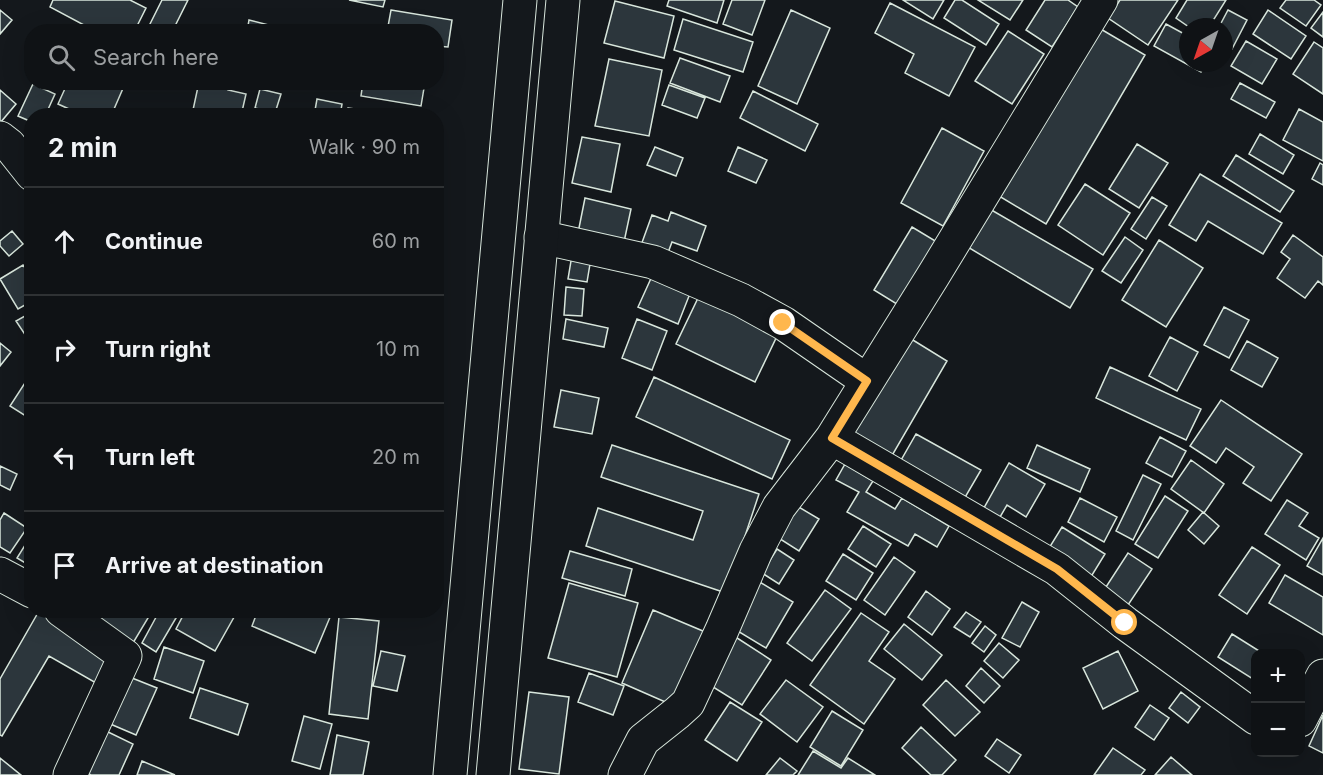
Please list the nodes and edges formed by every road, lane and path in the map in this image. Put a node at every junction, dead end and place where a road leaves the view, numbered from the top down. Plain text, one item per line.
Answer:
1 (520, 0) edge
2 (563, 0) edge
3 (1101, 0) edge
4 (0, 138) edge
5 (24, 164) edge
6 (541, 237) junction
7 (867, 381) junction
8 (832, 438) junction
9 (0, 574) edge
10 (24, 587) edge
11 (72, 618) edge
12 (1323, 676) edge
13 (1305, 710) edge
14 (1251, 714) edge
15 (70, 775) edge
16 (450, 775) edge
17 (493, 775) edge
18 (625, 775) edge

1 - 16 street
2 - 6 street
3 - 7 street
4 - 5 street
6 - 7 street
6 - 17 street
7 - 8 street
8 - 14 street
8 - 18 street
9 - 10 street
11 - 15 street
12 - 13 street

